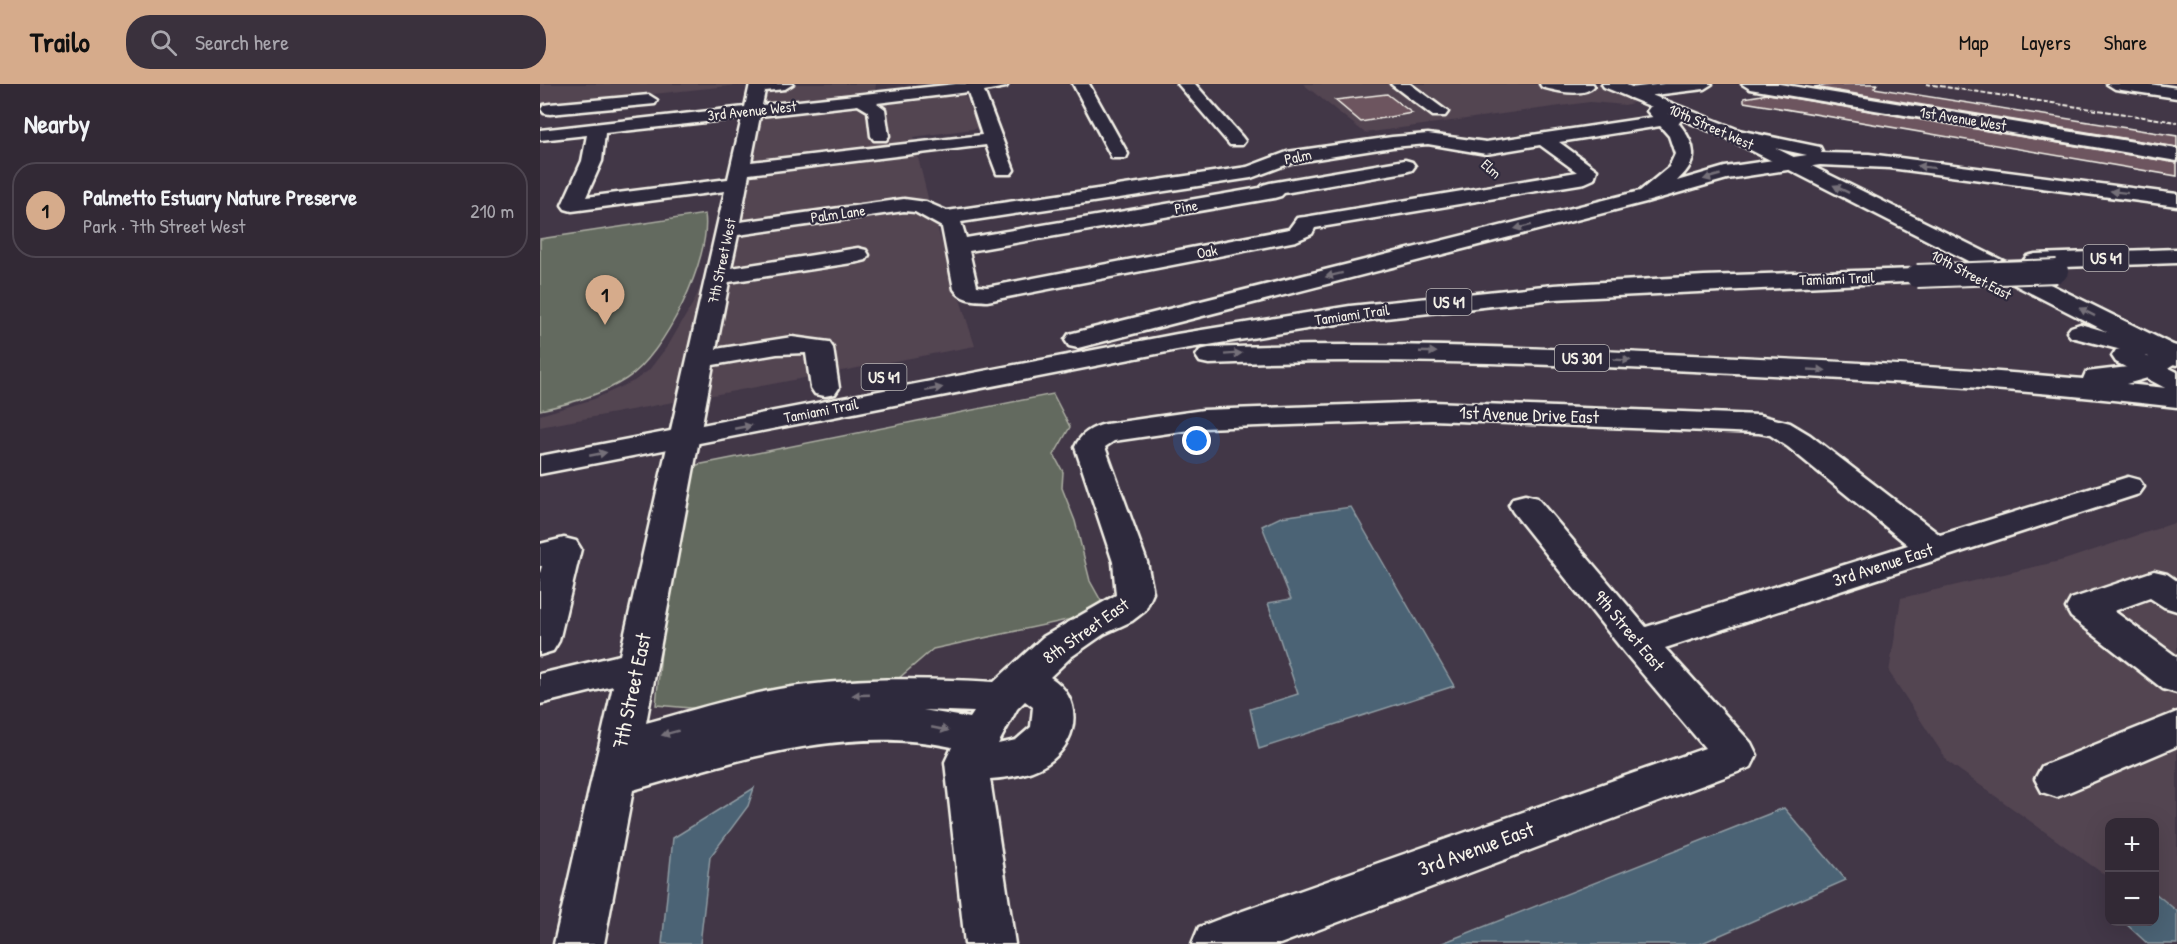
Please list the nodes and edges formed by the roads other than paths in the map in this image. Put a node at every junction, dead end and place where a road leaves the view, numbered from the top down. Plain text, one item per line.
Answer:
1 (658, 84) edge
2 (785, 84) edge
3 (1000, 84) edge
4 (1081, 84) edge
5 (1186, 84) edge
6 (1399, 84) edge
7 (1548, 84) edge
8 (1610, 84) edge
9 (2115, 84) edge
10 (757, 85) edge
11 (974, 85) edge
12 (1582, 85) edge
13 (1754, 85) edge
14 (1736, 87) edge
15 (1699, 89) edge
16 (1630, 93) junction
17 (2177, 93) edge
18 (867, 94) edge
19 (649, 100) junction
20 (550, 109) dead end
21 (751, 111) junction
22 (1438, 112) dead end
23 (1661, 114) junction
24 (1554, 121) junction
25 (640, 124) junction
26 (597, 129) junction
27 (1538, 131) junction
28 (1575, 134) junction
29 (1732, 134) junction
30 (540, 135) edge
31 (880, 136) dead end
32 (1476, 139) junction
33 (993, 140) junction
34 (1236, 141) dead end
35 (1451, 142) junction
36 (1588, 151) dead end
37 (1119, 154) dead end
38 (1566, 154) junction
39 (2177, 155) edge
40 (1889, 163) junction
41 (1790, 164) junction
42 (1405, 166) junction
43 (1764, 167) junction
44 (1004, 170) dead end
45 (1251, 172) junction
46 (739, 177) junction
47 (1501, 178) junction
48 (1272, 190) junction
49 (1639, 198) junction
50 (2177, 200) edge
51 (1442, 201) junction
52 (945, 218) junction
53 (1305, 222) junction
54 (729, 230) junction
55 (957, 246) junction
56 (858, 255) dead end
57 (2177, 256) edge
58 (2177, 267) edge
59 (1907, 270) junction
60 (718, 277) junction
61 (1077, 341) junction
62 (2168, 358) edge
63 (702, 360) junction
64 (1932, 375) junction
65 (987, 379) junction
66 (2177, 383) edge
67 (825, 388) junction
68 (2177, 398) edge
69 (688, 426) junction
70 (540, 442) edge
71 (1090, 447) joint
72 (540, 465) edge
73 (2128, 487) dead end
74 (1525, 505) dead end
75 (1935, 549) junction
76 (540, 555) edge
77 (2169, 582) edge
78 (540, 641) edge
79 (1638, 643) junction
80 (637, 665) junction
81 (2177, 678) edge
82 (540, 689) edge
83 (1013, 689) junction
84 (903, 709) junction
85 (2177, 728) edge
86 (974, 749) junction
87 (1736, 755) joint
88 (617, 762) junction
89 (2056, 779) dead end
90 (579, 944) edge
91 (990, 944) edge
92 (1217, 944) edge

1 - 19 main road
2 - 10 main road
3 - 11 main road, 3rd Avenue West
4 - 37 main road
5 - 34 main road
6 - 22 main road
7 - 12 main road
8 - 16 main road, 10th Street West
9 - 17 main road
10 - 21 main road, 7th Street West
11 - 18 main road, 3rd Avenue West
11 - 33 main road
13 - 14 main road, 1st Avenue West
13 - 39 main road, 1st Avenue West
14 - 15 main road, 1st Avenue West
15 - 16 main road, 1st Avenue West
16 - 23 main road, 10th Street West
16 - 29 main road, 10th Street West
18 - 21 main road, 3rd Avenue West
18 - 31 main road
19 - 20 main road
19 - 25 main road
21 - 25 main road, 3rd Avenue West
21 - 46 main road, 7th Street West
23 - 24 main road
23 - 28 main road
23 - 43 main road, 10th Street West
23 - 49 main road
24 - 27 main road
24 - 28 main road
25 - 26 main road, 3rd Avenue West
26 - 30 main road, 3rd Avenue West
26 - 46 main road
27 - 28 main road
27 - 32 main road
27 - 38 main road, Oak
29 - 40 main road
29 - 41 main road, 10th Street West
32 - 35 main road, Palm
32 - 47 main road, Elm
33 - 44 main road
33 - 46 main road
35 - 42 main road
35 - 45 main road, Palm
36 - 38 main road
38 - 47 main road, Oak
40 - 41 main road
50 -> 40 main road
41 - 43 main road
62 -> 41 main road, 10th Street East
42 - 48 main road, Pine
42 - 51 main road
43 -> 49 main road
43 - 62 main road, 10th Street East
45 - 48 main road
45 - 52 main road, Palm
46 - 54 main road, 7th Street West
47 - 51 main road, Oak
48 - 53 main road
48 - 55 main road, Pine
49 -> 61 main road
51 - 53 main road, Oak
52 - 54 main road, Palm Lane
52 - 55 main road
53 - 55 main road, Oak
54 - 60 main road, 7th Street West
56 - 60 main road
57 - 59 main road, Tamiami Trail / US 41
58 - 59 main road, Tamiami Trail / US 41, bridge
59 - 61 main road, Tamiami Trail / US 41
59 - 65 main road, Tamiami Trail / US 41
60 - 63 main road, 7th Street West
61 - 67 main road, Tamiami Trail / US 41
62 - 64 main road
62 - 66 main road, 10th Street East
63 - 67 main road
63 - 69 main road, 7th Street West
65 -> 64 main road, US 301
64 - 68 main road, US 301
69 -> 65 main road, Tamiami Trail / US 41
67 - 69 main road, Tamiami Trail / US 41
69 - 70 main road, Tamiami Trail / US 41
72 -> 69 main road, Tamiami Trail / US 41
69 - 80 main road, 7th Street East
71 - 75 main road, 1st Avenue Drive East
71 - 83 main road, 8th Street East
73 - 75 main road, 3rd Avenue East
74 - 79 main road, 9th Street East
75 - 79 main road, 3rd Avenue East
76 - 78 main road
77 - 81 main road
79 - 87 main road, 9th Street East
80 - 82 main road
80 - 88 main road, 7th Street East
83 - 84 main road
83 - 86 main road, 8th Street East
83 - 86 main road
84 -> 86 main road
84 - 88 main road
85 - 89 main road
86 - 91 main road
87 - 92 main road, 3rd Avenue East
88 - 90 main road, 7th Street East

